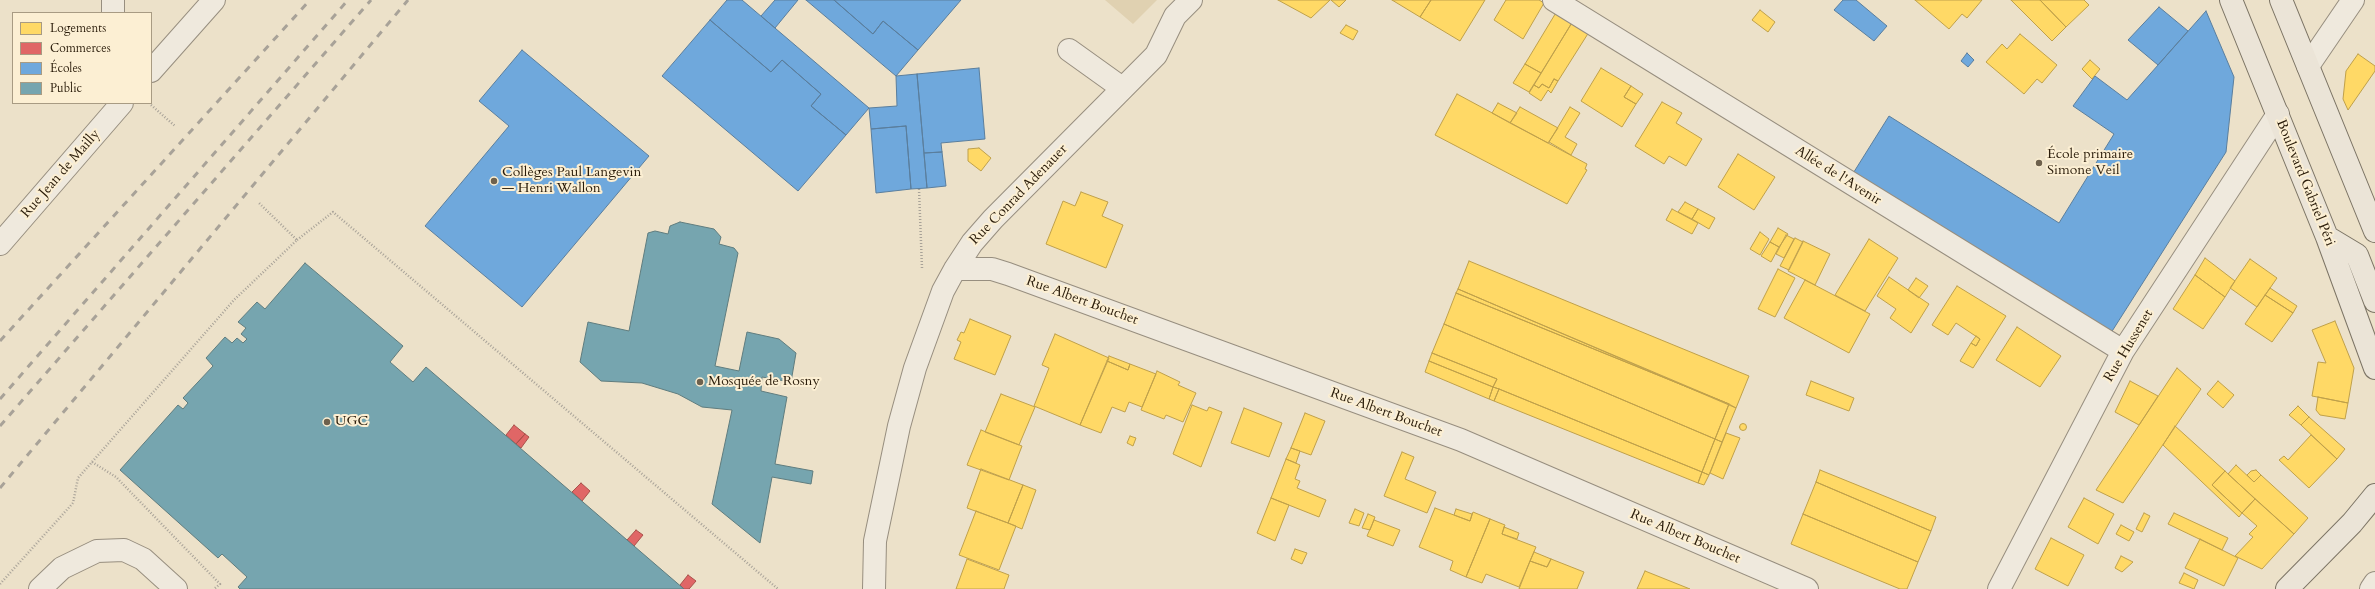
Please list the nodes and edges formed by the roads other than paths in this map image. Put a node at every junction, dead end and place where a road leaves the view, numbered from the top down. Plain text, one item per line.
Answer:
1 (113, 0) edge
2 (214, 0) edge
3 (1191, 0) edge
4 (1554, 0) edge
5 (2231, 0) edge
6 (2281, 0) edge
7 (2353, 0) edge
8 (113, 12) edge
9 (1069, 50) dead end
10 (2308, 66) junction
11 (152, 70) edge
12 (1122, 88) junction
13 (121, 104) edge
14 (2278, 114) junction
15 (2375, 231) edge
16 (2327, 237) junction
17 (0, 244) edge
18 (955, 269) junction
19 (2375, 301) edge
20 (2123, 351) junction
21 (2375, 368) edge
22 (2375, 495) edge
23 (2367, 515) edge
24 (2375, 583) edge
25 (40, 589) edge
26 (176, 589) edge
27 (874, 589) edge
28 (1807, 589) edge
29 (1999, 589) edge
30 (2287, 589) edge
31 (2371, 589) edge

1 - 8 street
2 - 11 street
3 - 12 street, Rue Conrad Adenauer
4 - 20 street, Allée de l'Avenir
5 - 14 main road, Boulevard Gabriel Péri
6 - 10 main road
7 - 10 street
9 - 12 street
10 - 15 main road
12 - 18 street, Rue Conrad Adenauer
13 - 17 street, Rue Jean de Mailly
14 - 16 main road, Boulevard Gabriel Péri
14 - 20 street, Rue Hussenet
16 - 19 main road
16 - 21 main road, Boulevard Gabriel Péri
18 - 27 street, Rue Conrad Adenauer
18 - 28 street, Rue Albert Bouchet
20 - 29 street, Rue Hussenet
22 - 23 main road
23 - 30 main road
24 - 31 street
25 - 26 street

